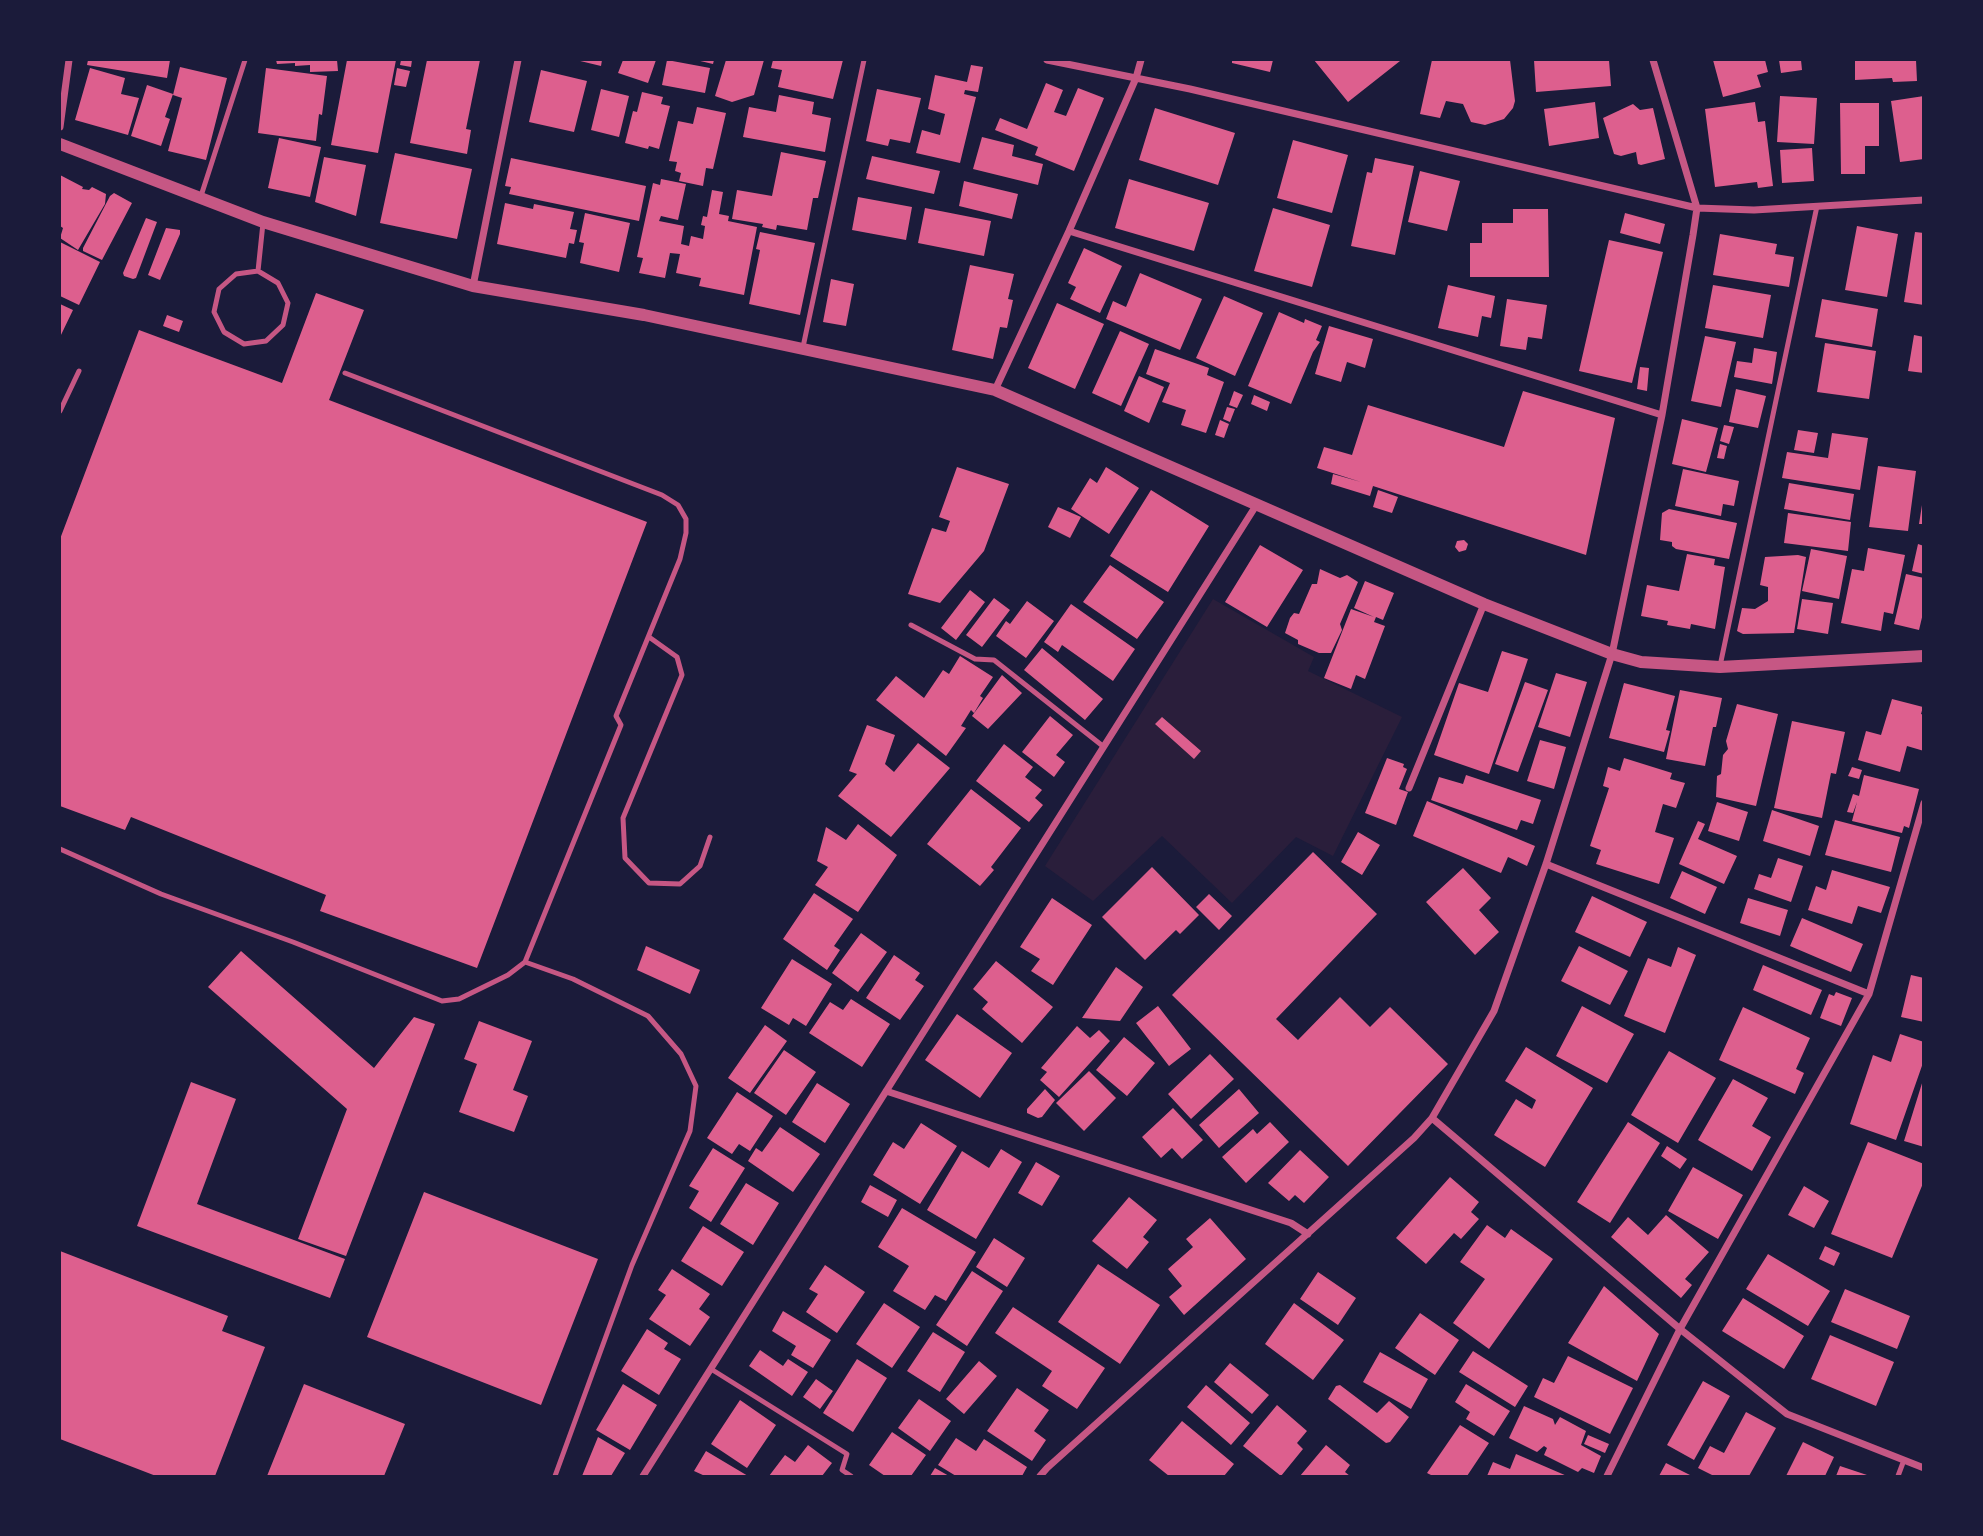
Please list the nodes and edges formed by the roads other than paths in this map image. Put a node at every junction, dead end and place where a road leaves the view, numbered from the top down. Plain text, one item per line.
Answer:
1 (69, 60) edge
2 (244, 60) edge
3 (518, 60) edge
4 (864, 60) edge
5 (1046, 60) edge
6 (1140, 60) edge
7 (1653, 60) edge
8 (1136, 78) junction
9 (60, 127) edge
10 (60, 145) edge
11 (200, 198) junction
12 (1923, 200) edge
13 (1817, 206) junction
14 (1697, 208) junction
15 (263, 222) junction
16 (1069, 231) junction
17 (258, 271) junction
18 (473, 286) junction
19 (803, 347) junction
20 (79, 372) dead end
21 (345, 373) dead end
22 (995, 390) junction
23 (60, 411) edge
24 (1662, 415) junction
25 (1257, 504) junction
26 (1484, 604) junction
27 (911, 625) dead end
28 (649, 637) junction
29 (1612, 654) junction
30 (1923, 656) edge
31 (1720, 667) junction
32 (1104, 747) junction
33 (1409, 788) dead end
34 (1923, 803) edge
35 (710, 836) dead end
36 (60, 849) edge
37 (1545, 864) junction
38 (526, 962) junction
39 (1870, 993) junction
40 (886, 1091) junction
41 (1432, 1118) junction
42 (1308, 1234) junction
43 (1679, 1329) junction
44 (711, 1369) junction
45 (1904, 1460) junction
46 (1923, 1468) edge
47 (555, 1476) edge
48 (643, 1476) edge
49 (851, 1476) edge
50 (1041, 1476) edge
51 (1607, 1476) edge
52 (1898, 1476) edge

1 - 9 street
2 - 11 lane
3 - 18 street
4 - 19 lane
5 - 8 street
6 - 8 street
7 - 14 street
8 - 14 street
8 - 16 street
10 - 11 street
11 - 15 street
12 - 13 street
13 - 14 street
13 - 31 lane
14 - 24 street
15 - 17 lane
15 - 18 street
16 - 22 street
16 - 24 street
17 - 17 lane
18 - 19 street
19 - 22 street
20 - 23 lane
21 - 28 lane
22 - 25 street
24 - 29 street
25 - 26 street
25 - 32 street
26 - 29 street
26 - 33 street
27 - 32 lane
28 - 35 lane
28 - 38 lane
29 - 31 street
29 - 37 street
30 - 31 street
32 - 40 street
34 - 39 street
36 - 38 lane
37 - 39 street
37 - 41 street
38 - 47 lane
39 - 43 street
40 - 42 street
40 - 44 street
41 - 42 street
41 - 43 street
42 - 50 street
43 - 45 street
43 - 51 street
44 - 48 street
44 - 49 lane
45 - 46 street
45 - 52 lane

